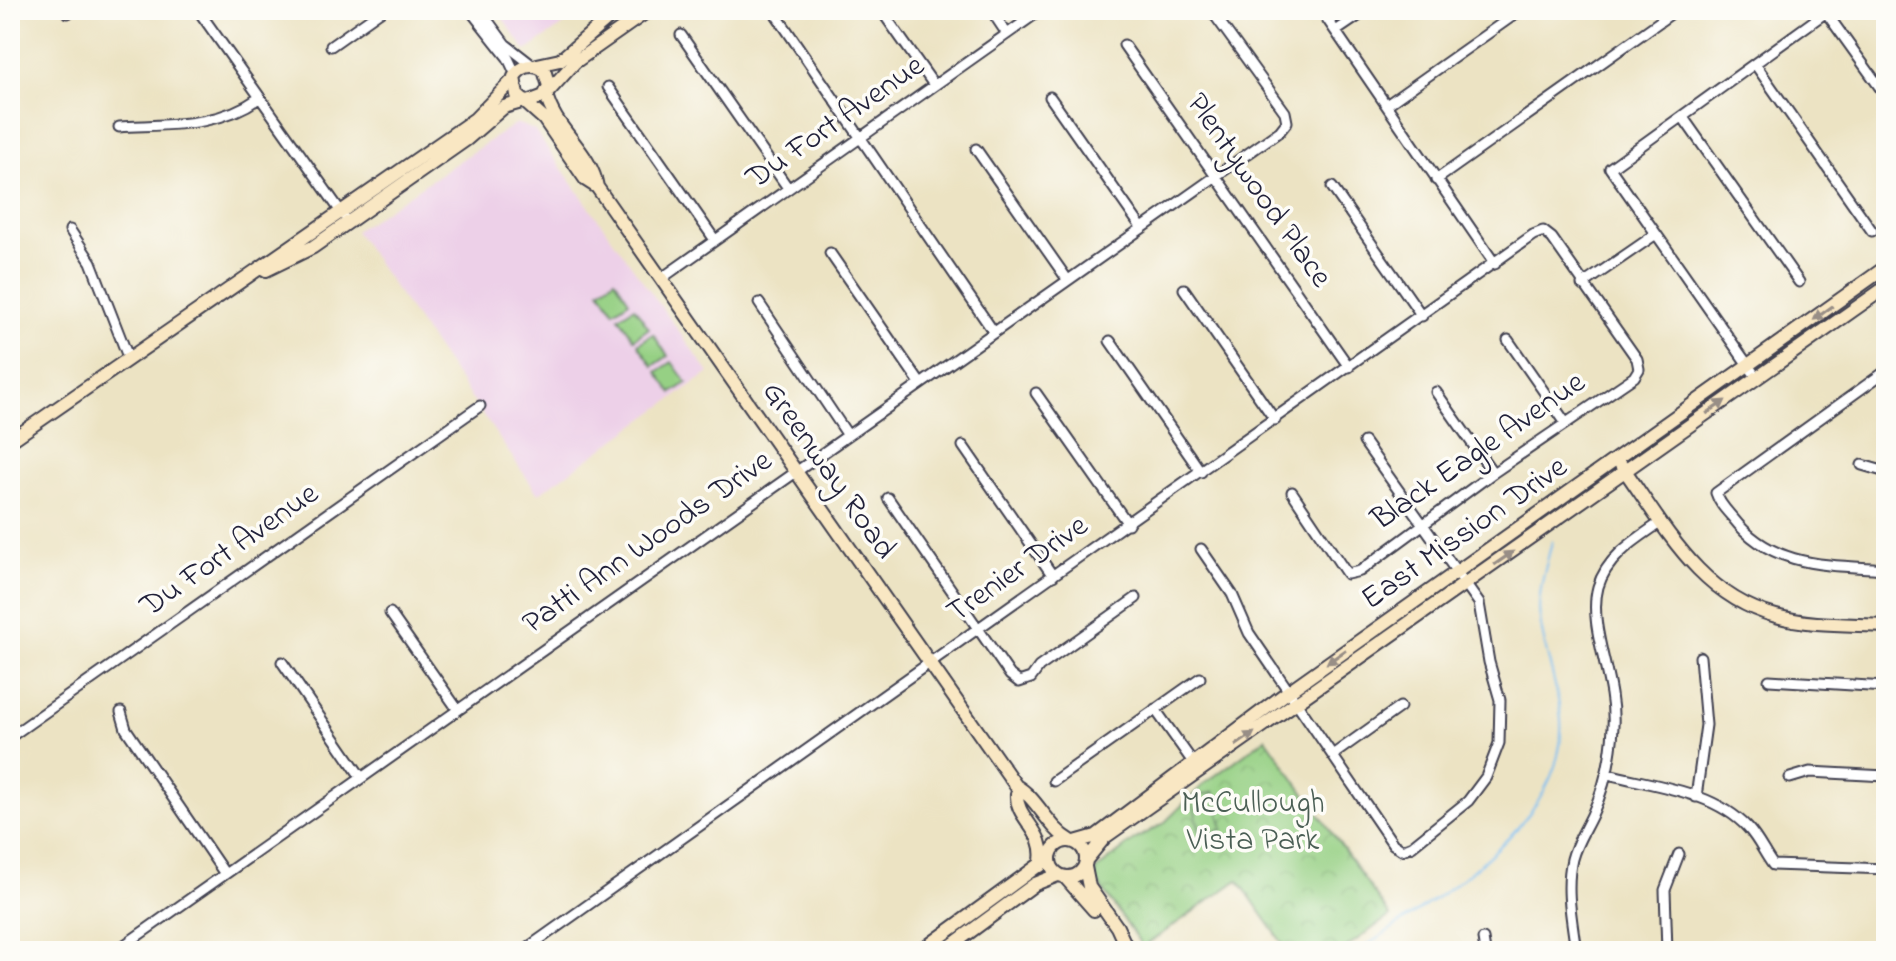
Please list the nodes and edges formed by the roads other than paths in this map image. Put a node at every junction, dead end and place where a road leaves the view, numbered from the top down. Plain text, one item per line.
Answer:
1 (198, 10) edge
2 (382, 10) edge
3 (470, 10) edge
4 (480, 10) edge
5 (618, 10) edge
6 (649, 10) edge
7 (773, 10) edge
8 (881, 10) edge
9 (991, 10) edge
10 (1041, 10) edge
11 (1211, 10) edge
12 (1321, 10) edge
13 (1367, 10) edge
14 (1521, 10) edge
15 (1676, 10) edge
16 (1827, 11) edge
17 (1336, 31) junction
18 (1007, 34) junction
19 (681, 35) dead end
20 (1124, 45) dead end
21 (331, 46) dead end
22 (1755, 64) junction
23 (533, 65) junction
24 (515, 77) junction
25 (934, 85) junction
26 (608, 87) dead end
27 (547, 93) junction
28 (1886, 96) edge
29 (1050, 97) dead end
30 (259, 98) junction
31 (526, 102) junction
32 (1388, 104) junction
33 (1682, 116) junction
34 (119, 127) dead end
35 (860, 137) junction
36 (976, 149) dead end
37 (1215, 175) junction
38 (1436, 180) junction
39 (597, 187) junction
40 (1332, 187) dead end
41 (788, 188) junction
42 (345, 218) junction
43 (1141, 227) junction
44 (70, 230) dead end
45 (1872, 231) dead end
46 (1656, 234) junction
47 (715, 240) junction
48 (830, 253) dead end
49 (1495, 264) junction
50 (1886, 267) edge
51 (662, 278) junction
52 (1067, 279) junction
53 (1799, 282) dead end
54 (1582, 285) junction
55 (1886, 287) edge
56 (1184, 289) dead end
57 (759, 303) dead end
58 (1422, 316) junction
59 (993, 331) junction
60 (1508, 340) dead end
61 (1110, 341) dead end
62 (128, 357) junction
63 (1749, 366) junction
64 (1349, 367) junction
65 (1886, 371) edge
66 (1757, 378) junction
67 (920, 383) junction
68 (1436, 392) dead end
69 (1036, 393) dead end
70 (480, 406) dead end
71 (1275, 420) junction
72 (1565, 422) junction
73 (847, 434) junction
74 (10, 441) edge
75 (1364, 442) dead end
76 (963, 446) dead end
77 (1617, 459) junction
78 (1862, 465) dead end
79 (796, 471) junction
80 (1625, 471) junction
81 (1201, 472) junction
82 (1886, 472) edge
83 (1493, 473) junction
84 (1292, 492) dead end
85 (888, 498) dead end
86 (1661, 522) junction
87 (1128, 524) junction
88 (1421, 524) junction
89 (1201, 549) dead end
90 (1886, 569) edge
91 (1456, 573) junction
92 (1053, 576) junction
93 (1466, 584) junction
94 (1136, 598) dead end
95 (390, 613) dead end
96 (1886, 626) edge
97 (980, 629) junction
98 (1700, 657) dead end
99 (282, 662) dead end
100 (931, 664) junction
101 (1200, 678) dead end
102 (1769, 680) dead end
103 (1886, 687) edge
104 (1289, 691) junction
105 (1298, 702) junction
106 (1400, 707) dead end
107 (1155, 709) junction
108 (458, 710) junction
109 (121, 712) dead end
110 (10, 737) edge
111 (1334, 754) junction
112 (1196, 767) junction
113 (1608, 774) junction
114 (1886, 776) edge
115 (361, 777) junction
116 (1790, 778) dead end
117 (1054, 781) dead end
118 (1016, 790) junction
119 (1696, 797) junction
120 (1073, 842) junction
121 (1679, 854) dead end
122 (1047, 858) junction
123 (1086, 863) junction
124 (1886, 869) edge
125 (225, 874) junction
126 (1062, 876) junction
127 (1120, 939) junction
128 (1483, 939) dead end
129 (116, 951) edge
130 (523, 951) edge
131 (921, 951) edge
132 (944, 951) edge
133 (1128, 951) edge
134 (1485, 951) edge
135 (1576, 951) edge
136 (1667, 951) edge

1 - 30 street
2 - 21 street
3 - 24 street
4 - 23 street
5 - 23 street
6 - 27 street
7 - 35 street
8 - 25 street
9 - 18 street
10 - 18 street, Du Fort Avenue
11 - 37 street, Patti Ann Woods Drive
12 - 17 street
13 - 17 street
14 - 32 street
15 - 38 street
16 - 22 street
16 - 28 street
17 - 32 street
18 - 25 street, Du Fort Avenue
19 - 41 street
20 - 37 street, Plentywood Place
22 - 33 street
22 - 45 street
23 - 24 street
23 - 27 street
24 - 31 street
24 - 42 street
25 - 35 street, Du Fort Avenue
26 - 47 street
27 - 31 street
27 - 39 street, Greenway Road
29 - 43 street
30 - 34 street
30 - 42 street
31 - 39 street, Greenway Road
31 - 42 street
32 - 38 street
33 - 46 street
33 - 53 street
35 - 41 street, Du Fort Avenue
35 - 59 street
36 - 52 street
37 - 43 street, Patti Ann Woods Drive
37 - 64 street, Plentywood Place
38 - 49 street
39 - 51 street, Greenway Road
40 - 58 street
41 - 47 street, Du Fort Avenue
42 - 62 street
43 - 52 street, Patti Ann Woods Drive
44 - 62 street
46 - 54 street
46 - 63 street
47 - 51 street, Du Fort Avenue
48 - 67 street
49 - 54 street, Trenier Drive
49 - 58 street, Trenier Drive
50 -> 63 street, East Mission Drive
51 - 79 street, Greenway Road
52 - 59 street, Patti Ann Woods Drive
54 - 72 street, Black Eagle Avenue
55 - 66 street, East Mission Drive
56 - 71 street
57 - 73 street
58 - 64 street, Trenier Drive
59 - 67 street, Patti Ann Woods Drive
60 - 72 street
61 - 81 street
62 - 74 street
63 - 66 street
63 - 77 street, East Mission Drive
64 - 71 street, Trenier Drive
65 - 90 street
80 -> 66 street, East Mission Drive
67 - 73 street, Patti Ann Woods Drive
68 - 83 street
69 - 87 street
70 - 110 street, Du Fort Avenue
71 - 81 street, Trenier Drive
72 - 83 street, Black Eagle Avenue
73 - 79 street, Patti Ann Woods Drive
75 - 88 street
76 - 92 street
77 - 80 street
77 - 91 street, East Mission Drive
78 - 82 street
79 - 100 street, Greenway Road
79 - 108 street, Patti Ann Woods Drive
80 - 86 street
93 -> 80 street, East Mission Drive
81 - 87 street, Trenier Drive
83 - 88 street, Black Eagle Avenue
84 - 88 street, Black Eagle Avenue
85 - 97 street
86 - 96 street
86 - 113 street
87 - 92 street, Trenier Drive
88 - 91 street
89 - 104 street
91 - 93 street
91 -> 104 street, East Mission Drive
92 - 97 street, Trenier Drive
93 - 105 street, East Mission Drive
93 - 111 street
94 - 97 street
95 - 108 street
97 - 100 street, Trenier Drive
98 - 119 street
99 - 115 street
100 - 118 street, Greenway Road
100 - 130 street, Trenier Drive
101 - 107 street
102 - 103 street
104 - 105 street
104 - 112 street, East Mission Drive
105 - 111 street
112 -> 105 street, East Mission Drive
106 - 111 street
107 - 112 street
107 - 117 street
108 - 115 street, Patti Ann Woods Drive
109 - 125 street
112 - 120 street, East Mission Drive
112 - 123 street, East Mission Drive
113 - 119 street
113 - 135 street
114 - 116 street
115 - 125 street, Patti Ann Woods Drive
118 - 120 street, Greenway Road
118 - 122 street
118 - 122 street, Greenway Road
119 - 124 street
120 - 122 street
120 - 123 street
121 - 136 street
122 - 126 street
122 - 131 street
123 - 126 street
123 - 127 street
125 - 129 street, Patti Ann Woods Drive
126 - 127 street
126 - 132 street
127 - 133 street
128 - 134 street

